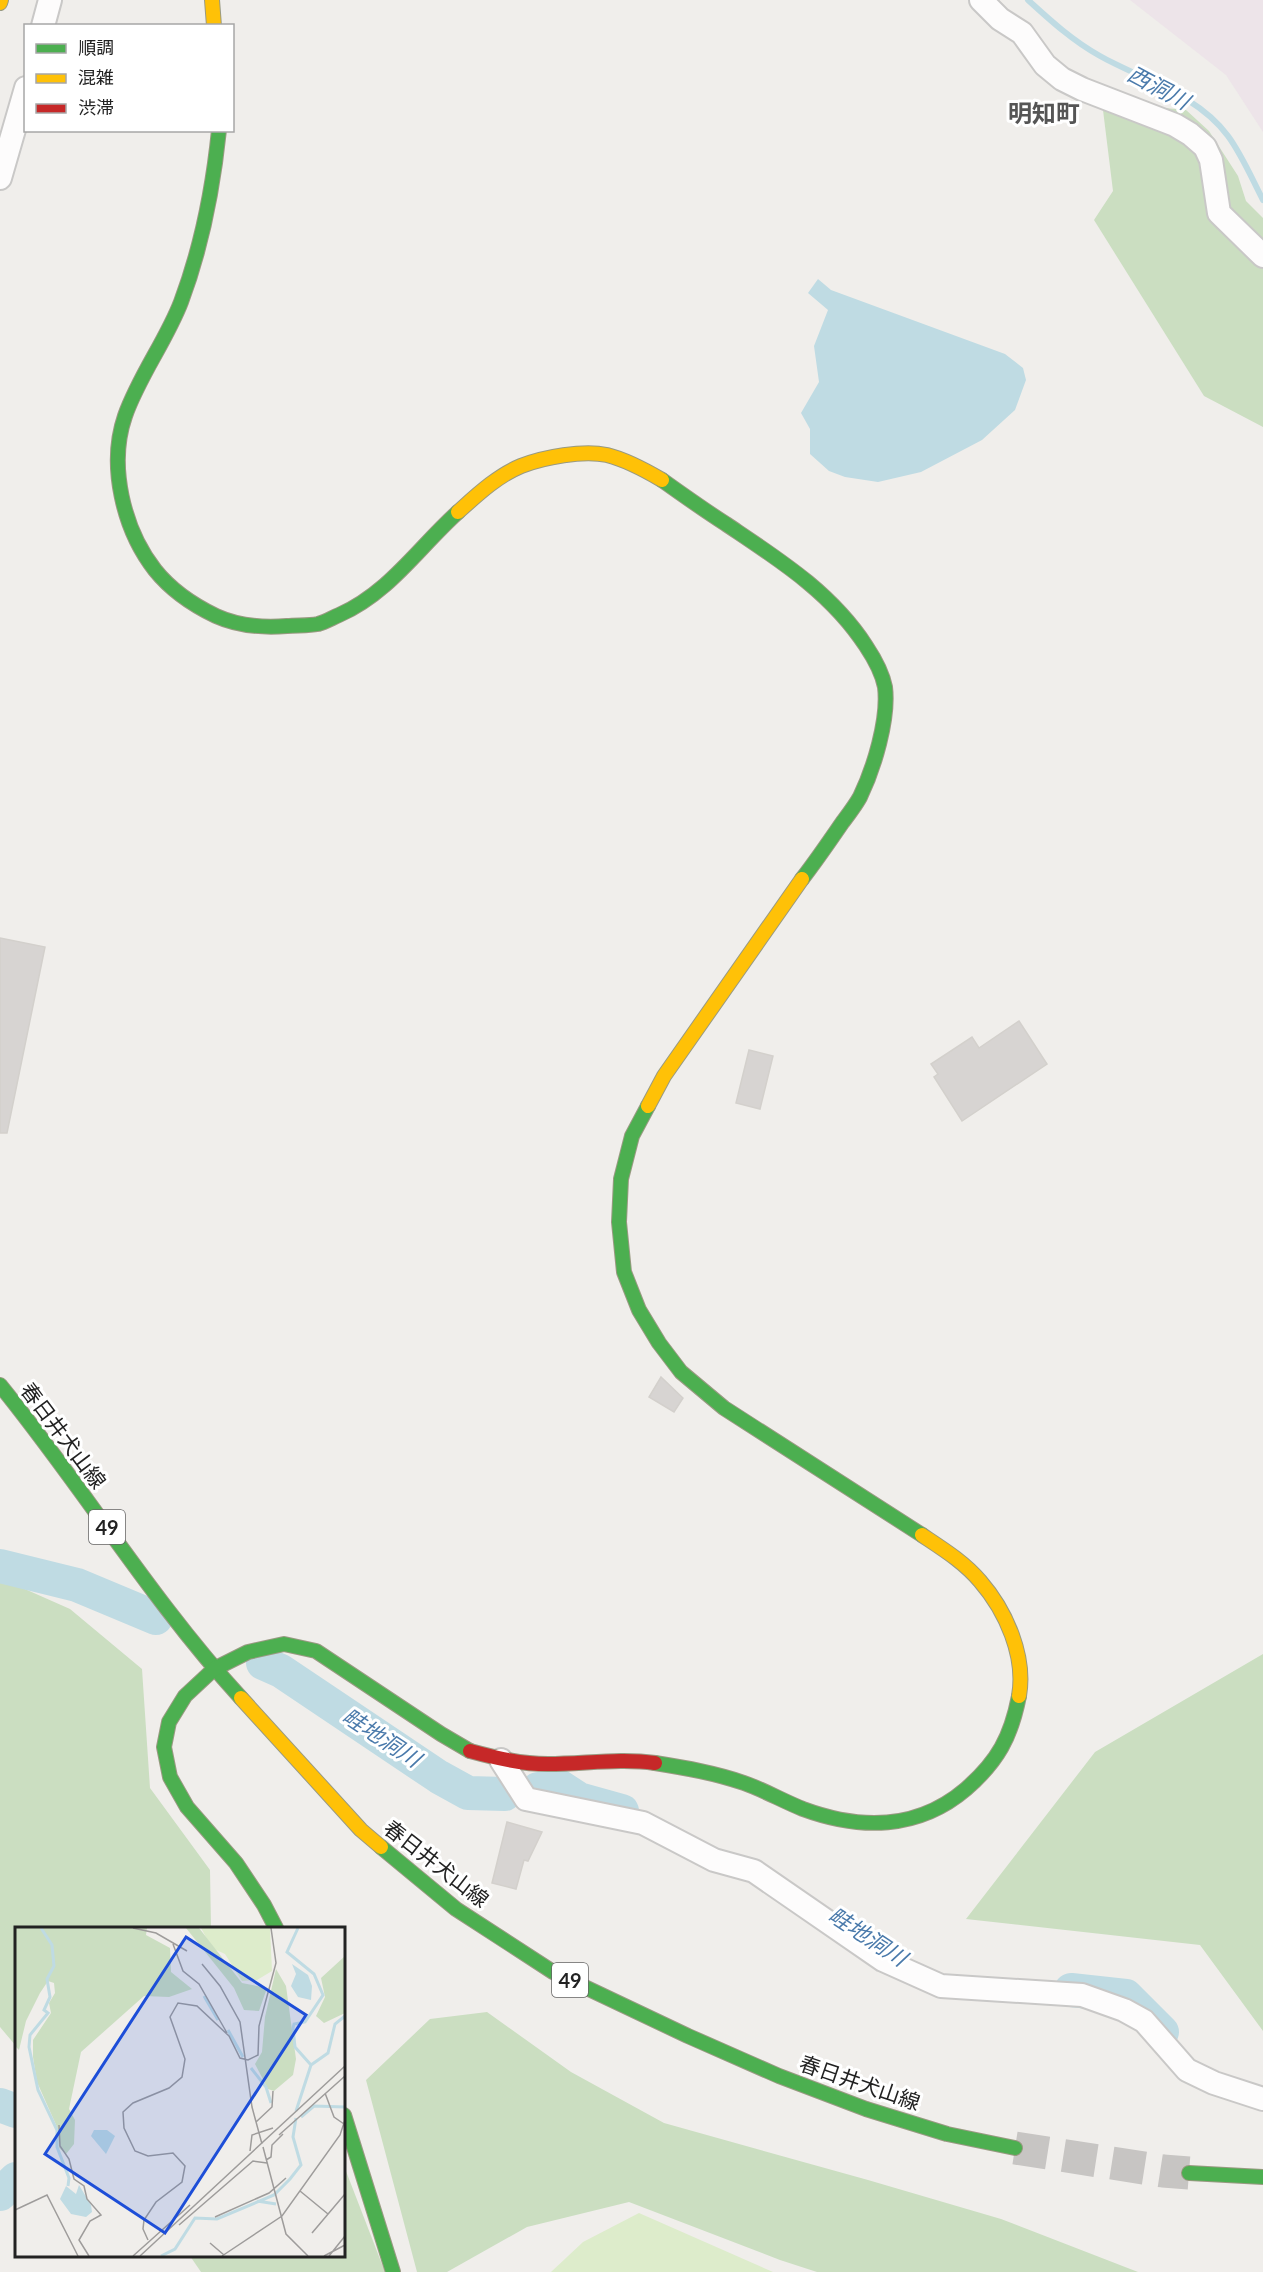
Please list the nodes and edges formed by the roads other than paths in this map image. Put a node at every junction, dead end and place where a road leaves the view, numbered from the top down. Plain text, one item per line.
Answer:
1 (50, 0) edge
2 (212, 0) edge
3 (981, 0) edge
4 (44, 24) edge
5 (214, 24) edge
6 (24, 95) edge
7 (219, 132) edge
8 (0, 178) edge
9 (1263, 256) edge
10 (0, 1385) edge
11 (214, 1669) junction
12 (501, 1760) junction
13 (275, 1927) edge
14 (1263, 2099) edge
15 (345, 2118) edge
16 (1014, 2148) tunnel mouth
17 (1188, 2173) tunnel mouth
18 (1263, 2177) edge
19 (393, 2272) edge

1 - 4 street
2 - 5 street
3 - 9 street
6 - 8 street
7 - 12 street
10 - 11 street, 春日井犬山線 / 49
11 - 12 street
11 - 13 street
11 - 16 street, 春日井犬山線 / 49
12 - 14 street
15 - 19 street
17 - 18 street

